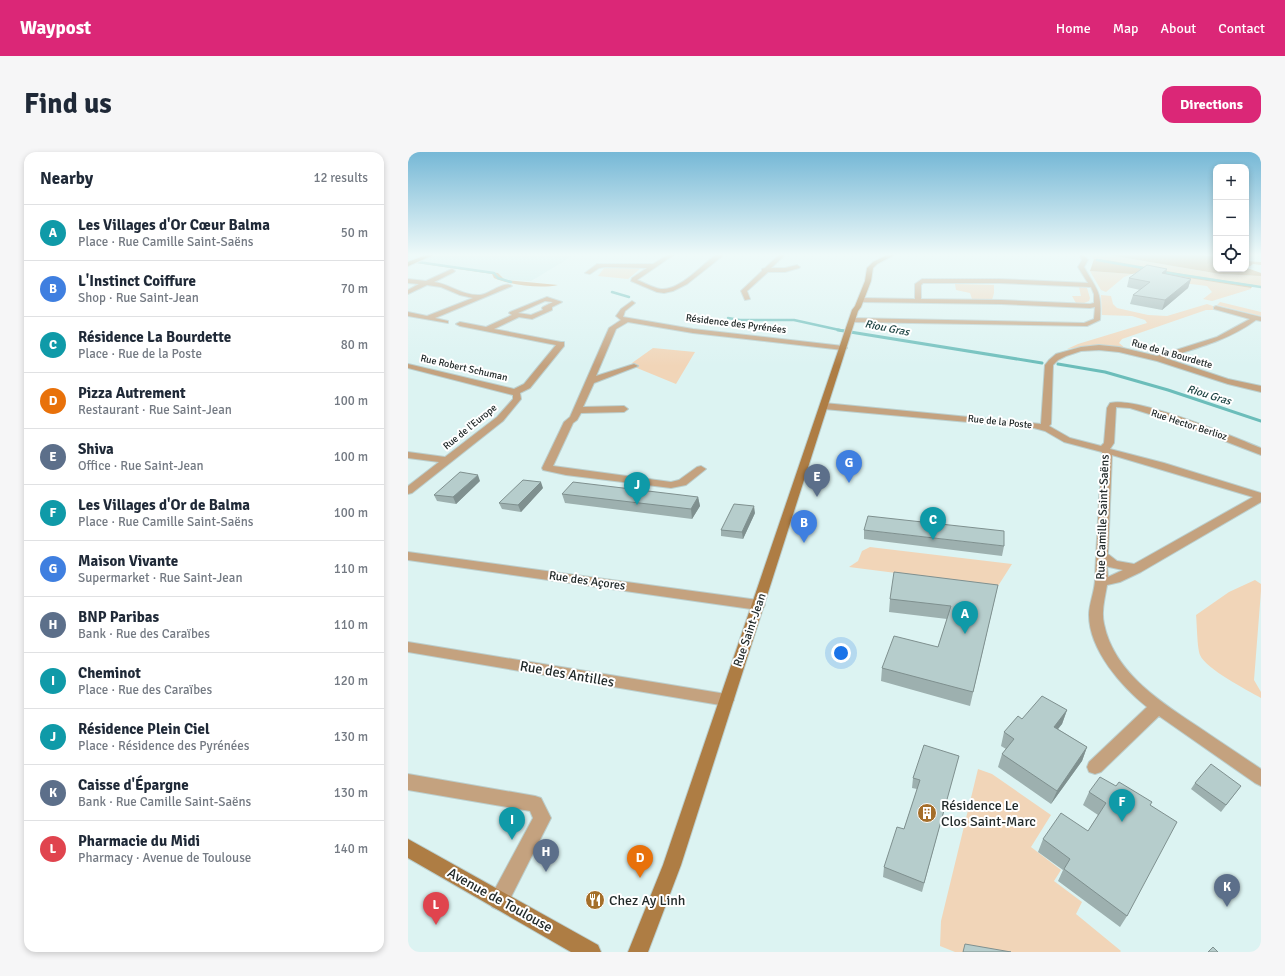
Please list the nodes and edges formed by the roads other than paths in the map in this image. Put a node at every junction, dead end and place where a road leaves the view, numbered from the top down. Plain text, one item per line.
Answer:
1 (456, 291) edge
2 (495, 291) edge
3 (744, 291) edge
4 (869, 291) edge
5 (918, 291) edge
6 (1000, 291) edge
7 (1096, 291) edge
8 (1000, 296) junction
9 (480, 297) junction
10 (747, 299) dead end
11 (865, 300) junction
12 (918, 300) junction
13 (632, 303) dead end
14 (1096, 304) junction
15 (530, 305) junction
16 (545, 308) junction
17 (1216, 308) dead end
18 (408, 314) edge
19 (518, 315) junction
20 (428, 318) junction
21 (1258, 318) edge
22 (627, 320) junction
23 (852, 320) junction
24 (446, 322) dead end
25 (460, 324) dead end
26 (487, 329) junction
27 (843, 348) junction
28 (1155, 359) junction
29 (408, 366) edge
30 (634, 366) dead end
31 (590, 381) junction
32 (1261, 389) edge
33 (515, 392) junction
34 (1115, 404) joint
35 (824, 406) junction
36 (624, 409) dead end
37 (577, 410) junction
38 (1043, 427) junction
39 (1106, 451) junction
40 (1261, 452) edge
41 (408, 455) edge
42 (447, 460) junction
43 (701, 470) dead end
44 (408, 491) edge
45 (1261, 496) edge
46 (1101, 555) junction
47 (412, 556) edge
48 (1137, 569) junction
49 (1102, 582) junction
50 (758, 605) junction
51 (408, 647) edge
52 (726, 700) junction
53 (1157, 708) junction
54 (1095, 766) dead end
55 (1261, 778) edge
56 (408, 782) edge
57 (408, 848) edge
58 (499, 900) junction
59 (591, 952) edge
60 (638, 952) edge

1 - 9 street
2 - 9 street
3 - 10 street
4 - 11 street, Rue Saint-Jean
5 - 12 street
6 - 8 street
7 - 14 street
8 - 12 street
8 - 14 street
9 - 20 street
11 - 12 street
11 - 23 street, Rue Saint-Jean
13 - 22 street
14 - 23 street
15 - 16 street
15 - 16 street
15 - 19 street
16 - 19 street
17 - 21 street
18 - 20 street
19 - 26 street
20 - 24 street
21 - 28 street
22 - 27 street, Résidence des Pyrénées
22 - 31 street
23 - 27 street, Rue Saint-Jean
25 - 26 street
26 - 33 street
27 - 35 street, Rue Saint-Jean
28 - 32 street, Rue de la Bourdette
28 - 38 street, Rue de la Bourdette
29 - 33 street, Rue Robert Schuman
30 - 31 street
31 - 37 street
33 - 42 street, Rue de l'Europe
34 - 39 street, Rue Camille Saint-Saëns
34 - 40 street, Rue Hector Berlioz
35 - 38 street, Rue de la Poste
35 - 50 street, Rue Saint-Jean
36 - 37 street
37 - 43 street
38 - 39 street, Rue de la Poste
39 - 45 street, Rue de la Poste
39 - 46 street, Rue Camille Saint-Saëns
41 - 42 street
42 - 44 street, Rue de l'Europe
45 - 48 street
46 - 48 street
46 - 49 street, Rue Camille Saint-Saëns
47 - 50 street, Rue des Açores
48 - 49 street
49 - 53 street, Rue Camille Saint-Saëns
50 - 52 street, Rue Saint-Jean
51 - 52 street, Rue des Antilles
52 - 60 street, Rue Saint-Jean
53 - 54 street
53 - 55 street, Rue Camille Saint-Saëns
56 - 58 street
57 - 58 street, Avenue de Toulouse
58 - 59 street, Avenue de Toulouse

